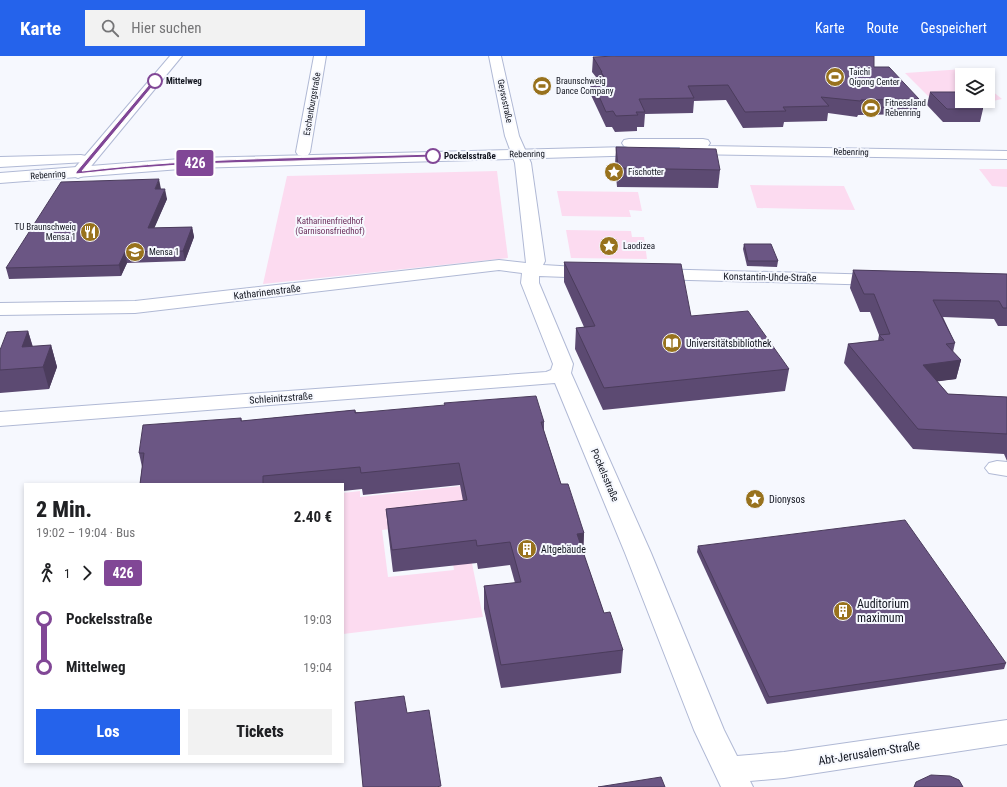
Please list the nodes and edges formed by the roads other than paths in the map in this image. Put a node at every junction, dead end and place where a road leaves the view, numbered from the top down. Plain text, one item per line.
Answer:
1 (176, 56) edge
2 (320, 56) edge
3 (495, 56) edge
4 (1007, 148) edge
5 (518, 150) junction
6 (303, 152) junction
7 (1007, 155) edge
8 (89, 159) junction
9 (0, 162) edge
10 (78, 173) junction
11 (0, 178) edge
12 (533, 268) junction
13 (614, 274) edge
14 (637, 274) edge
15 (902, 280) edge
16 (0, 309) edge
17 (561, 373) junction
18 (0, 419) edge
19 (1007, 732) edge
20 (733, 779) edge

1 - 8 street
2 - 6 street, Eschenburgstraße
3 - 5 street, Geysostraße
4 - 5 street, Rebenring
5 - 6 street, Rebenring
5 - 7 street, Rebenring
5 - 10 street, Rebenring
5 - 12 street, Pockelsstraße
6 - 8 street, Rebenring
8 - 9 street, Rebenring
8 - 10 street
10 - 11 street, Rebenring
12 - 13 street
12 - 16 street, Katharinenstraße
12 - 17 street, Pockelsstraße
14 - 15 street, Konstantin-Uhde-Straße
17 - 18 street, Schleinitzstraße
17 - 20 street, Pockelsstraße
19 - 20 street, Abt-Jerusalem-Straße

